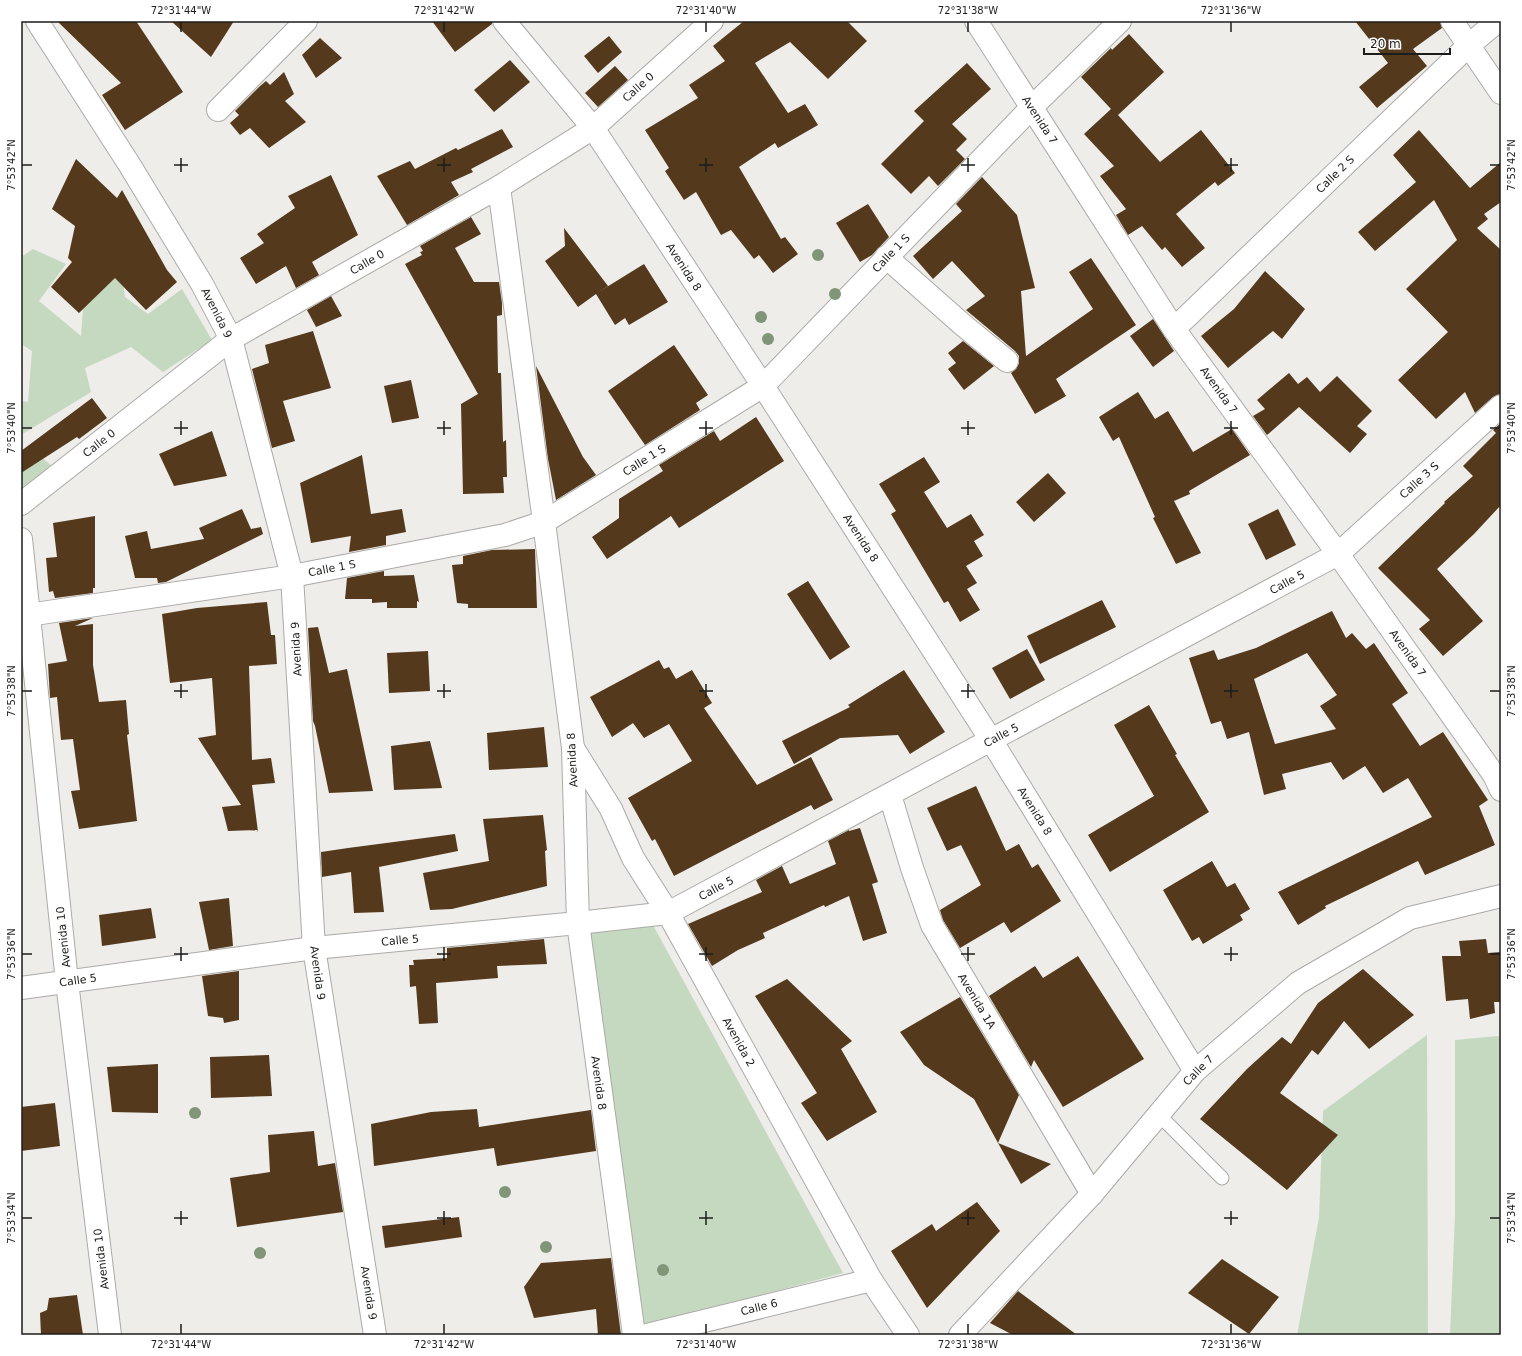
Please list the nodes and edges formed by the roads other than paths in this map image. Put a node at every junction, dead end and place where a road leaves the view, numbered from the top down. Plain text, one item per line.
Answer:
1 (37, 21) edge
2 (306, 21) edge
3 (504, 21) edge
4 (712, 21) edge
5 (976, 21) edge
6 (1120, 21) edge
7 (1452, 21) edge
8 (1498, 21) edge
9 (1468, 45) junction
10 (1501, 93) edge
11 (1032, 107) junction
12 (218, 110) dead end
13 (592, 128) junction
14 (498, 187) junction
15 (886, 257) junction
16 (1174, 329) junction
17 (231, 339) junction
18 (1007, 361) dead end
19 (762, 386) junction
20 (1501, 406) edge
21 (21, 504) edge
22 (544, 522) junction
23 (21, 539) edge
24 (1338, 554) junction
25 (292, 576) junction
26 (25, 616) edge
27 (991, 740) junction
28 (573, 748) junction
29 (1499, 778) edge
30 (890, 794) junction
31 (1501, 896) edge
32 (668, 913) junction
33 (578, 923) junction
34 (314, 948) junction
35 (67, 982) junction
36 (21, 988) edge
37 (1195, 1071) junction
38 (1158, 1114) junction
39 (1222, 1178) dead end
40 (1092, 1194) junction
41 (871, 1280) junction
42 (110, 1335) edge
43 (376, 1335) edge
44 (634, 1335) edge
45 (647, 1335) edge
46 (908, 1335) edge
47 (960, 1335) edge

1 - 17 street, Avenida 9
2 - 12 street
3 - 13 street, Avenida 8
4 - 13 street, Calle 0
5 - 11 street, Avenida 7
6 - 11 street, Calle 1 S
7 - 9 street
8 - 9 street, Calle 2 S
9 - 10 street
9 - 16 street, Calle 2 S
11 - 15 street, Calle 1 S
11 - 16 street, Avenida 7
13 - 14 street, Calle 0
13 - 19 street, Avenida 8
14 - 17 street, Calle 0
14 - 22 street, Avenida 8
15 - 18 street
15 - 19 street, Calle 1 S
16 - 24 street, Avenida 7
17 - 21 street, Calle 0
17 - 25 street, Avenida 9
19 - 22 street, Calle 1 S
19 - 27 street, Avenida 8
20 - 24 street, Calle 3 S
22 - 25 street, Calle 1 S
22 - 28 street, Avenida 8
23 - 26 street, Avenida 10
24 - 27 street, Calle 5
24 - 29 street, Avenida 7
25 - 26 street, Calle 1 S
25 - 34 street, Avenida 9
26 - 35 street, Avenida 10
27 - 30 street, Calle 5
27 - 37 street, Avenida 8
28 - 32 street, Avenida 2
28 - 33 street, Avenida 8
30 - 32 street, Calle 5
30 - 40 street, Avenida 1A
31 - 37 street, Calle 7
32 - 33 street, Calle 5
32 - 41 street, Avenida 2
33 - 34 street, Calle 5
33 - 44 street, Avenida 8
34 - 35 street, Calle 5
34 - 43 street, Avenida 9
35 - 36 street, Calle 5
35 - 42 street, Avenida 10
37 - 38 street, Calle 7
38 - 39 lane
38 - 40 street, Calle 7
40 - 47 street, Calle 7
41 - 45 street, Calle 6
41 - 46 street, Avenida 2

